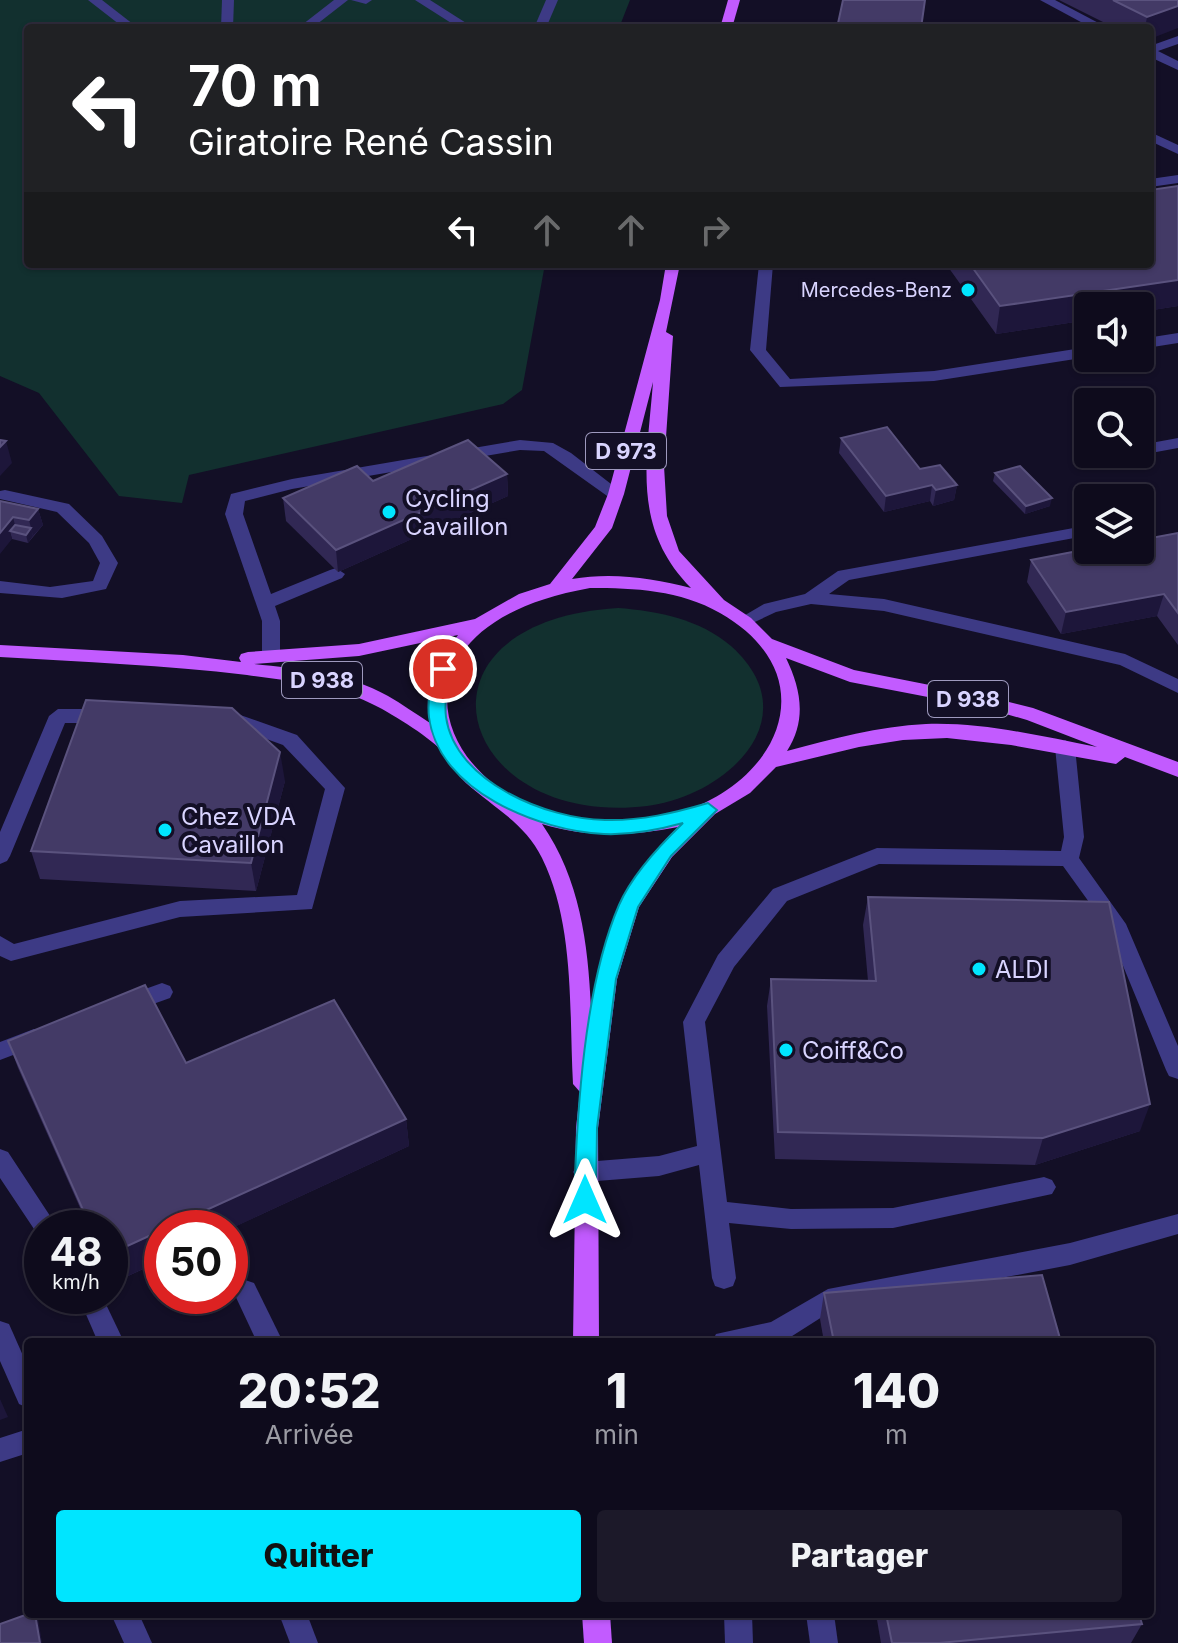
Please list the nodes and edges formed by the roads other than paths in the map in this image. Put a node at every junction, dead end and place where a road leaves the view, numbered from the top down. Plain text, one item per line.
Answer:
1 (94, 0) edge
2 (228, 0) edge
3 (342, 0) edge
4 (357, 0) edge
5 (366, 0) edge
6 (421, 0) edge
7 (552, 0) edge
8 (734, 0) edge
9 (1046, 0) edge
10 (127, 24) edge
11 (227, 24) edge
12 (309, 24) edge
13 (461, 24) edge
14 (542, 24) edge
15 (727, 24) edge
16 (1094, 24) edge
17 (1178, 40) edge
18 (1154, 49) edge
19 (1154, 53) edge
20 (1178, 66) edge
21 (1154, 138) edge
22 (1178, 150) edge
23 (1178, 179) edge
24 (1154, 182) edge
25 (672, 268) edge
26 (766, 268) edge
27 (667, 300) junction
28 (1178, 338) edge
29 (1154, 342) edge
30 (1074, 354) edge
31 (1178, 443) edge
32 (1154, 447) edge
33 (616, 494) junction
34 (5, 495) dead end
35 (1074, 533) edge
36 (336, 574) edge
37 (0, 587) edge
38 (556, 588) junction
39 (811, 598) junction
40 (266, 603) junction
41 (720, 606) junction
42 (744, 621) junction
43 (477, 625) junction
44 (769, 644) junction
45 (0, 651) edge
46 (271, 656) junction
47 (183, 661) junction
48 (1178, 687) edge
49 (121, 717) edge
50 (214, 718) edge
51 (446, 743) junction
52 (1065, 747) junction
53 (773, 761) junction
54 (1171, 768) edge
55 (503, 799) junction
56 (708, 810) junction
57 (0, 856) edge
58 (1069, 859) junction
59 (0, 944) edge
60 (162, 992) dead end
61 (103, 1013) edge
62 (59, 1029) edge
63 (0, 1051) edge
64 (1177, 1070) edge
65 (587, 1128) junction
66 (709, 1152) junction
67 (0, 1159) edge
68 (585, 1172) junction
69 (1044, 1187) dead end
70 (34, 1210) edge
71 (716, 1211) junction
72 (1178, 1224) edge
73 (724, 1278) dead end
74 (248, 1297) edge
75 (98, 1314) edge
76 (0, 1332) edge
77 (776, 1337) edge
78 (109, 1338) edge
79 (268, 1338) edge
80 (586, 1338) edge
81 (24, 1387) edge
82 (24, 1442) edge
83 (0, 1450) edge
84 (127, 1618) edge
85 (295, 1618) edge
86 (596, 1618) edge
87 (738, 1618) edge
88 (821, 1618) edge
89 (138, 1643) edge
90 (304, 1643) edge
91 (598, 1643) edge
92 (739, 1643) edge
93 (824, 1643) edge

1 - 10 street
2 - 11 street
3 - 12 street
4 - 5 street
6 - 13 street
7 - 14 street
8 - 15 main road
9 - 16 street
17 - 18 street
19 - 20 street
21 - 22 street
23 - 24 street
25 - 27 main road, D 973
26 - 30 street
27 - 33 main road, D 973
27 - 41 main road, D 973
28 - 29 street
31 - 32 street
33 - 38 main road, D 973
33 - 40 street
34 - 37 street
35 - 39 street
36 - 40 street
38 - 41 main road, D 938
38 - 43 main road, D 938
39 - 42 street
39 - 48 street
40 - 46 street
41 - 42 main road, D 938
42 - 44 main road, D 938
43 - 46 main road, D 938
43 - 51 main road, D 938
44 - 53 main road, D 938
44 - 54 main road, D 938
45 - 47 main road, D 938
46 - 47 main road, D 938
47 - 51 main road, D 938
49 - 57 street
50 - 59 street
51 - 55 main road, D 938
52 - 53 main road, D 938
52 - 54 main road, D 938
52 - 58 street
53 - 56 main road, D 938
55 - 56 main road, D 938
55 - 65 main road
56 - 65 main road
58 - 64 street
58 - 66 street
60 - 61 street
62 - 63 street
65 - 68 main road
66 - 68 street
66 - 71 street
67 - 70 street
68 - 80 main road
69 - 71 street
71 - 73 street
72 - 77 street
74 - 79 street
75 - 78 street
76 - 81 street
82 - 83 street
84 - 89 street
85 - 90 street
86 - 91 main road
87 - 92 street
88 - 93 street

